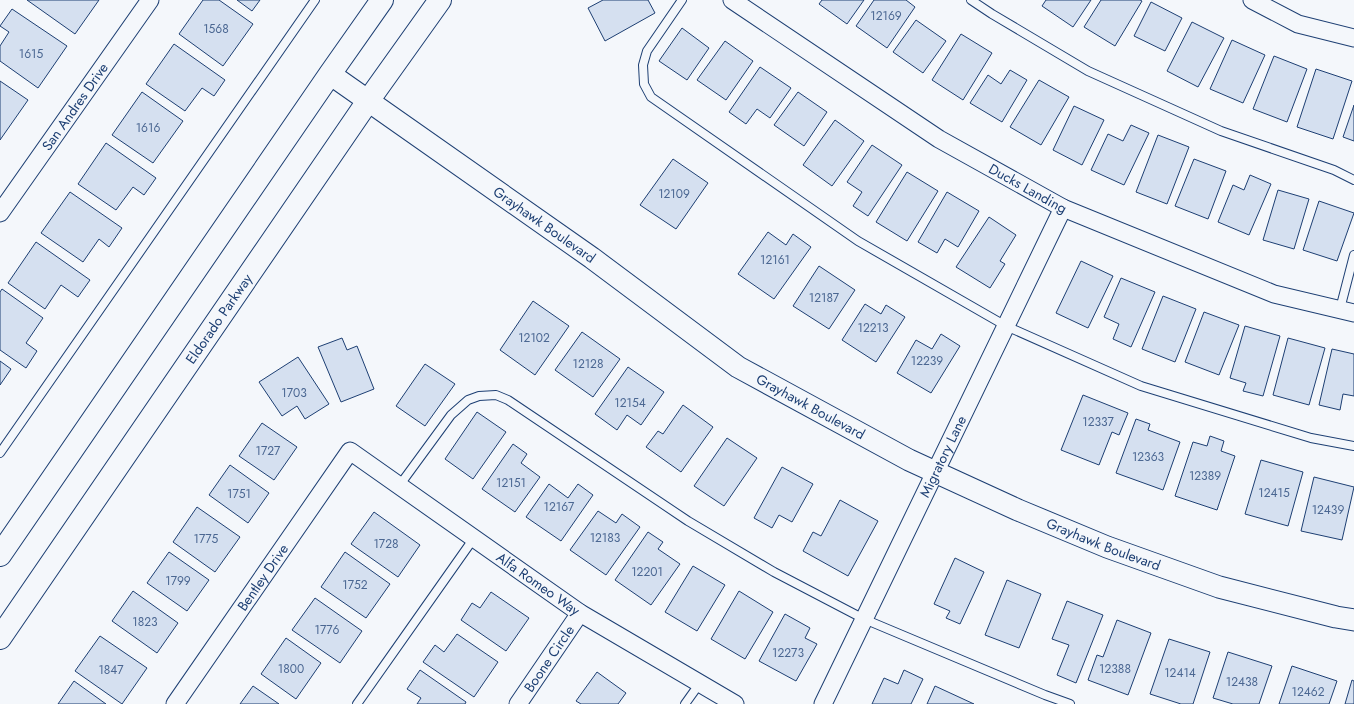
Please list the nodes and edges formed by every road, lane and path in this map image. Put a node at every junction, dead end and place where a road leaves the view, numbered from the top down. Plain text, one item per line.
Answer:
1 (150, 0) edge
2 (315, 0) edge
3 (382, 0) edge
4 (440, 0) edge
5 (682, 0) edge
6 (732, 0) edge
7 (971, 0) edge
8 (1252, 0) edge
9 (1354, 38) edge
10 (330, 74) junction
11 (368, 101) junction
12 (1354, 180) edge
13 (1062, 208) junction
14 (0, 213) edge
15 (1354, 255) edge
16 (1347, 311) edge
17 (1006, 326) junction
18 (1354, 446) edge
19 (350, 451) joint
20 (0, 453) edge
21 (935, 472) junction
22 (400, 486) junction
23 (474, 538) junction
24 (0, 555) edge
25 (580, 613) junction
26 (864, 619) junction
27 (1354, 620) edge
28 (0, 638) edge
29 (700, 683) junction
30 (175, 704) edge
31 (357, 704) edge
32 (518, 704) edge
33 (685, 704) edge
34 (735, 704) edge
35 (823, 704) edge
36 (1070, 704) edge

1 - 14 street, San Andres Drive
2 - 20 lane
3 - 10 main road
4 - 11 main road, Eldorado Parkway
5 - 17 lane
6 - 13 street, Ducks Landing
7 - 12 lane
8 - 9 street
10 - 11 street, Grayhawk Boulevard
10 - 24 main road
11 - 21 street, Grayhawk Boulevard
11 - 28 main road, Eldorado Parkway
13 - 16 street, Ducks Landing
13 - 17 street, Migratory Lane
15 - 16 lane
17 - 18 lane
17 - 21 street, Migratory Lane
19 - 22 street, Alfa Romeo Way
19 - 30 street, Bentley Drive
21 - 26 street, Migratory Lane
21 - 27 street, Grayhawk Boulevard
22 - 23 street, Alfa Romeo Way
22 - 26 lane
23 - 25 street, Alfa Romeo Way
23 - 31 lane
25 - 29 street, Alfa Romeo Way
25 - 32 street, Boone Circle
26 - 35 street, Migratory Lane
26 - 36 lane
29 - 33 lane
29 - 34 street, Alfa Romeo Way

